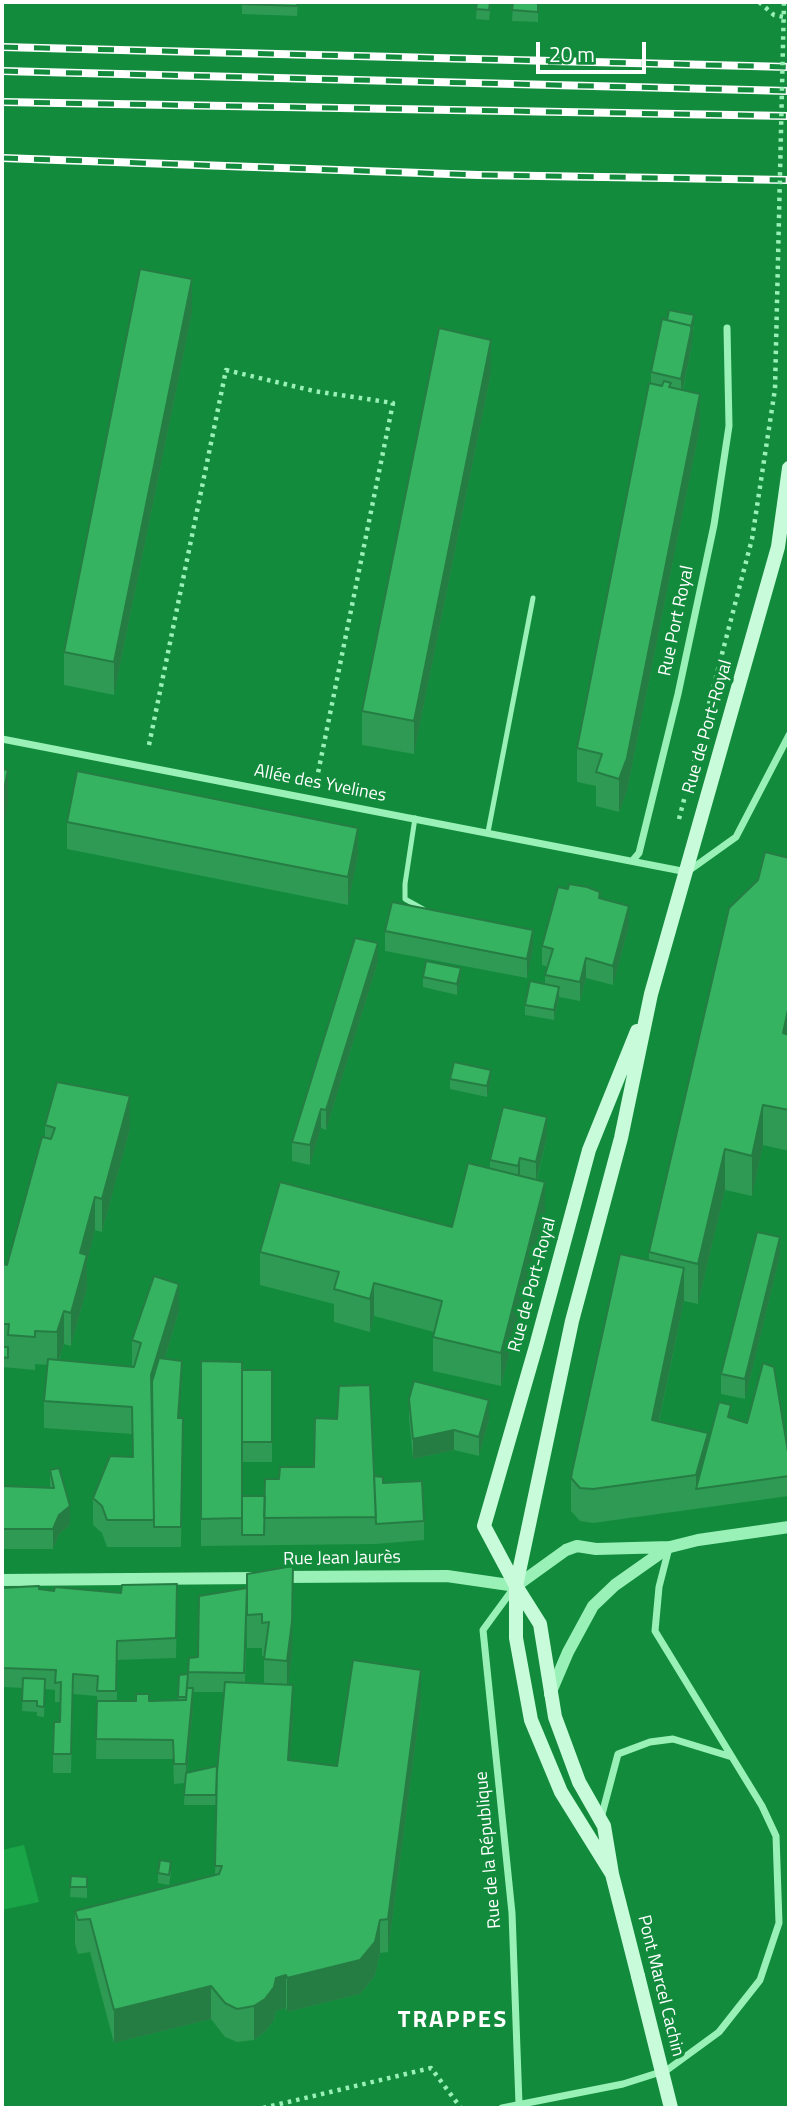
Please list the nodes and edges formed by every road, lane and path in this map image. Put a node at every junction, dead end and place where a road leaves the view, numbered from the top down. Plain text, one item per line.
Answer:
1 (759, 2) edge
2 (784, 2) edge
3 (784, 17) junction
4 (727, 328) dead end
5 (789, 468) edge
6 (533, 598) dead end
7 (789, 735) edge
8 (2, 739) edge
9 (145, 766) junction
10 (312, 799) junction
11 (415, 818) junction
12 (679, 819) dead end
13 (488, 832) junction
14 (633, 860) junction
15 (687, 872) junction
16 (427, 912) edge
17 (651, 994) junction
18 (789, 1527) edge
19 (670, 1547) junction
20 (2, 1580) edge
21 (516, 1586) junction
22 (550, 1695) junction
23 (732, 1757) junction
24 (600, 1819) junction
25 (612, 1874) junction
26 (520, 2104) junction
27 (263, 2108) edge
28 (461, 2108) edge
29 (502, 2108) edge
30 (671, 2108) edge

1 - 3 path
2 - 3 path, bridge
3 - 12 path, bridge
4 - 14 street, Rue Port Royal
5 - 15 main road, Rue de Port-Royal
6 - 13 lane
7 - 15 street
8 - 9 street, Allée des Yvelines
9 - 10 street, Allée des Yvelines
9 - 10 path
10 - 11 street, Allée des Yvelines
11 - 13 street, Allée des Yvelines
11 - 16 lane
13 - 14 street, Allée des Yvelines
14 - 15 street
15 - 17 main road, Rue de Port-Royal
17 - 21 main road, Rue de Port-Royal
17 - 21 main road, Rue de Port-Royal
18 - 19 street
19 - 21 street
19 - 22 street
19 - 23 street
20 - 21 street, Rue Jean Jaurès
21 - 22 main road, Rue de Port-Royal
21 - 25 main road, Rue de Port-Royal
21 - 26 street, Rue de la République
22 - 24 main road, Rue de Port-Royal
23 - 24 street
23 - 26 street
24 - 25 main road, Rue de Port-Royal
25 - 30 main road, Pont Marcel Cachin, bridge
26 - 29 street
27 - 28 path

